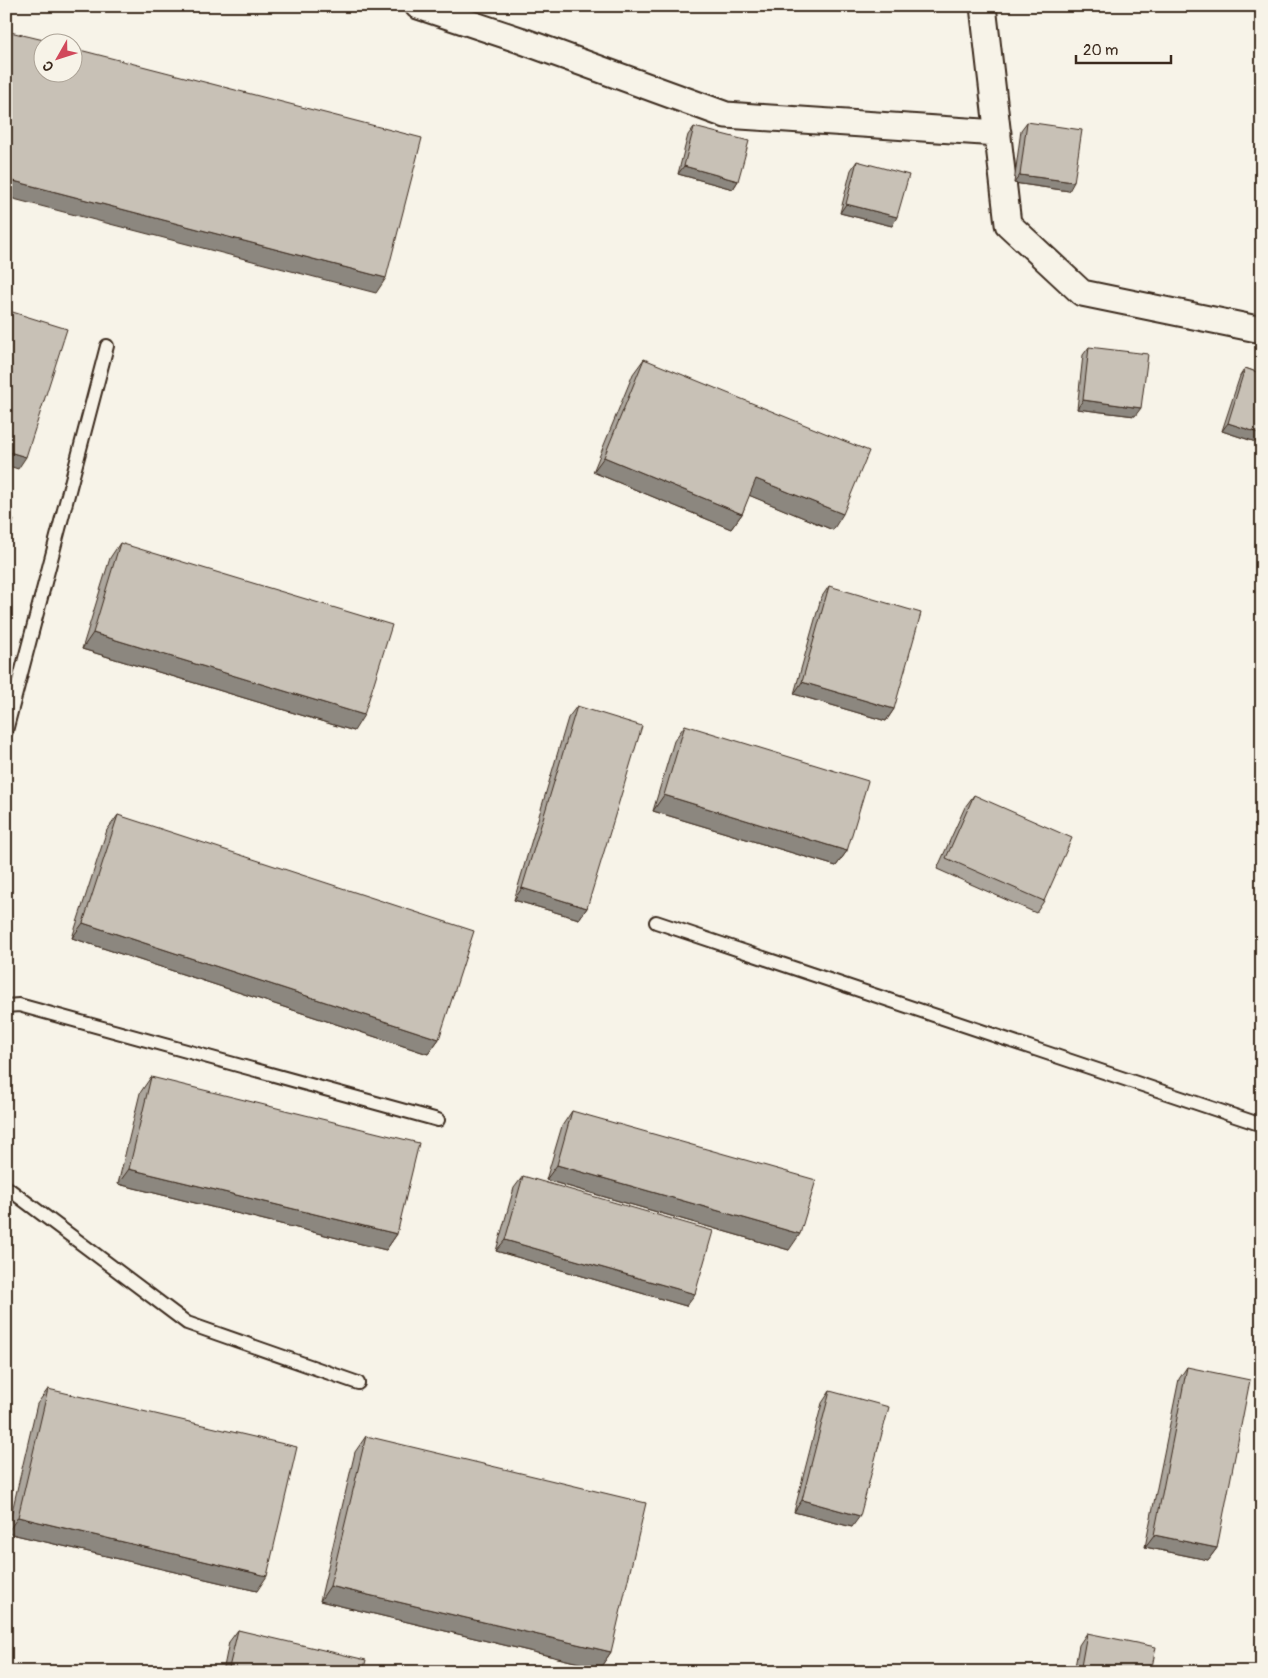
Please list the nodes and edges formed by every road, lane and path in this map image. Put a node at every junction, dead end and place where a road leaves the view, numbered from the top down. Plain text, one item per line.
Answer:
1 (418, 6) edge
2 (983, 6) edge
3 (998, 133) junction
4 (1262, 330) edge
5 (107, 346) dead end
6 (6, 732) edge
7 (656, 922) dead end
8 (6, 1006) edge
9 (438, 1120) dead end
10 (1262, 1125) edge
11 (6, 1188) edge
12 (358, 1383) dead end

1 - 3 street
2 - 3 street
3 - 4 street
5 - 6 lane
7 - 10 lane
8 - 9 lane
11 - 12 lane

